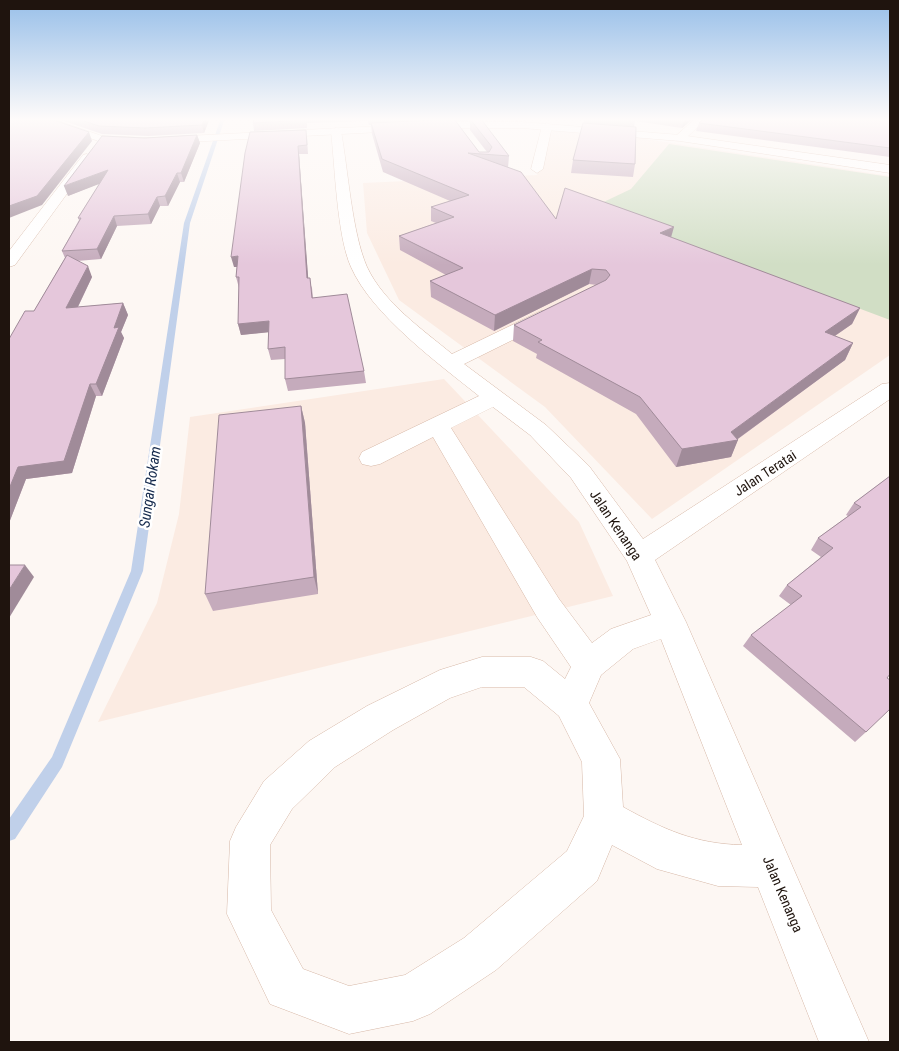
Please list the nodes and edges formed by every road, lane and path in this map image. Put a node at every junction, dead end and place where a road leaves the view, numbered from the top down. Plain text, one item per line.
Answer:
1 (78, 167) edge
2 (341, 167) edge
3 (871, 167) edge
4 (890, 170) edge
5 (14, 245) edge
6 (9, 262) edge
7 (562, 308) edge
8 (450, 362) junction
9 (890, 389) edge
10 (495, 397) junction
11 (438, 426) junction
12 (371, 458) dead end
13 (639, 556) junction
14 (670, 622) junction
15 (589, 665) junction
16 (571, 704) junction
17 (604, 818) junction
18 (771, 866) junction
19 (844, 1042) edge

1 - 5 street
2 - 8 street, Jalan Kenanga
3 - 4 street
5 - 6 street
7 - 8 street
8 - 10 street, Jalan Kenanga
9 - 13 street, Jalan Teratai
10 - 11 street
10 - 13 street, Jalan Kenanga
11 - 12 street
11 - 15 street
13 - 14 street, Jalan Kenanga
14 - 15 street
14 - 18 street, Jalan Kenanga
15 - 16 street
16 - 17 street
16 - 17 street
17 - 18 street
18 - 19 street, Jalan Kenanga

